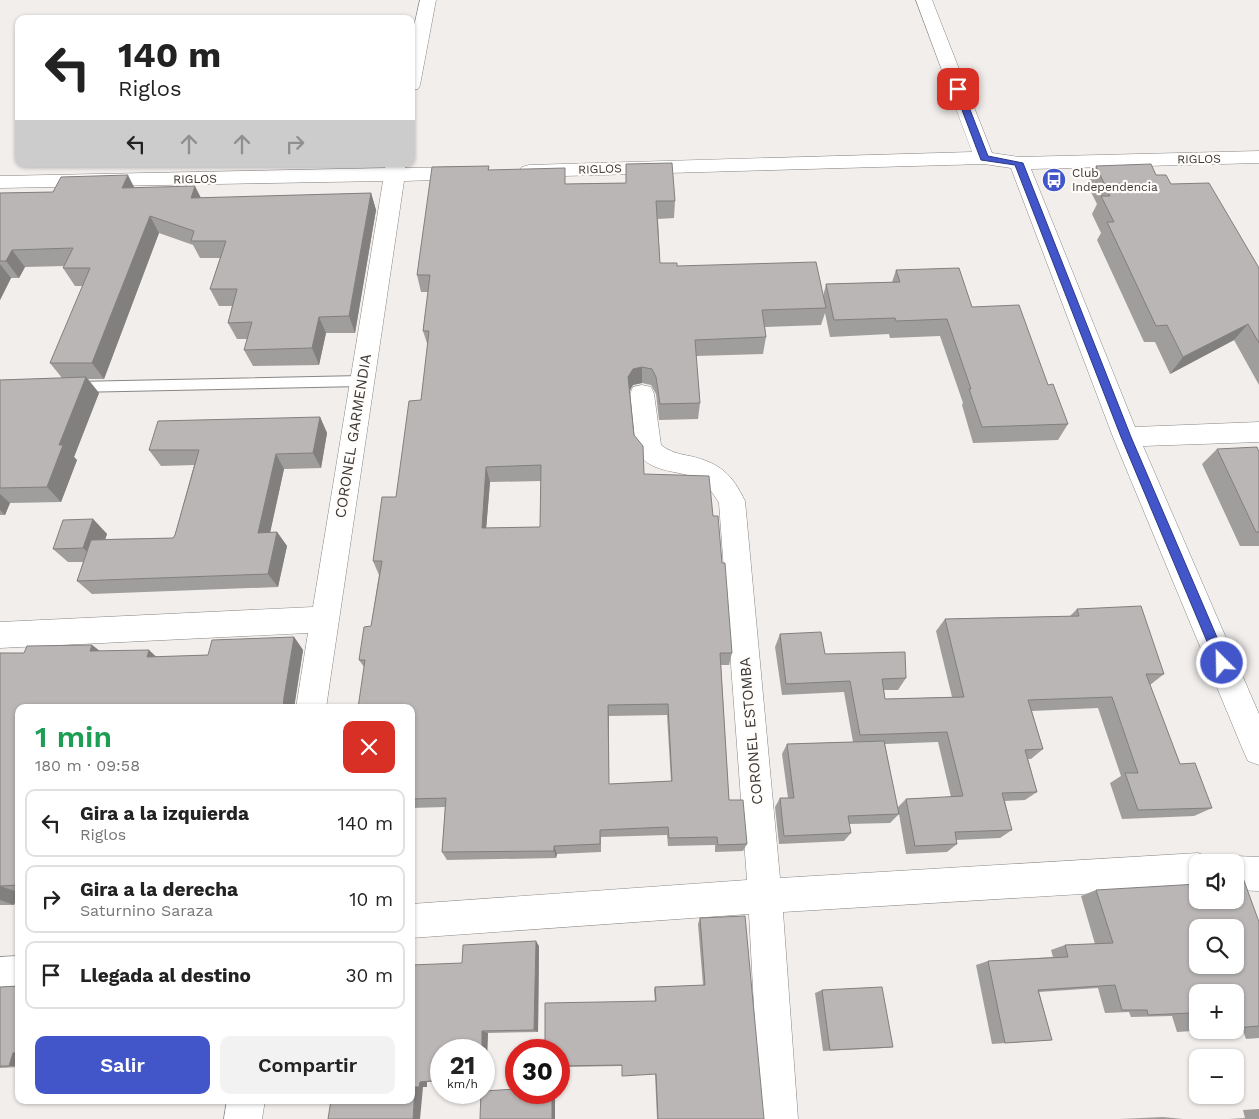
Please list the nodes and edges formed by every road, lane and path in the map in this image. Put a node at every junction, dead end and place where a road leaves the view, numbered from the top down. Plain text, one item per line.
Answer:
1 (428, 0) edge
2 (924, 0) edge
3 (415, 65) edge
4 (1259, 157) edge
5 (984, 158) junction
6 (1019, 163) junction
7 (395, 170) edge
8 (0, 182) edge
9 (361, 382) junction
10 (58, 387) edge
11 (642, 394) dead end
12 (1259, 432) edge
13 (1126, 437) junction
14 (325, 619) junction
15 (0, 635) edge
16 (312, 704) edge
17 (1259, 750) edge
18 (1189, 871) edge
19 (1244, 873) edge
20 (1259, 874) edge
21 (765, 896) junction
22 (415, 921) edge
23 (15, 974) edge
24 (0, 975) edge
25 (245, 1104) edge
26 (243, 1119) edge
27 (779, 1119) edge

1 - 3 street
2 - 5 street
4 - 6 street, RIGLOS
5 - 6 street, RIGLOS
5 - 7 street, RIGLOS
6 - 13 street
7 - 8 street, RIGLOS
7 - 9 street, CORONEL GARMENDIA
9 - 10 lane
9 - 14 street, CORONEL GARMENDIA
11 - 21 street, CORONEL ESTOMBA
12 - 13 street
13 - 17 street
14 - 15 street
14 - 16 street, CORONEL GARMENDIA
18 - 21 street
19 - 20 street
21 - 22 street
21 - 27 street, CORONEL ESTOMBA
23 - 24 street
25 - 26 street

